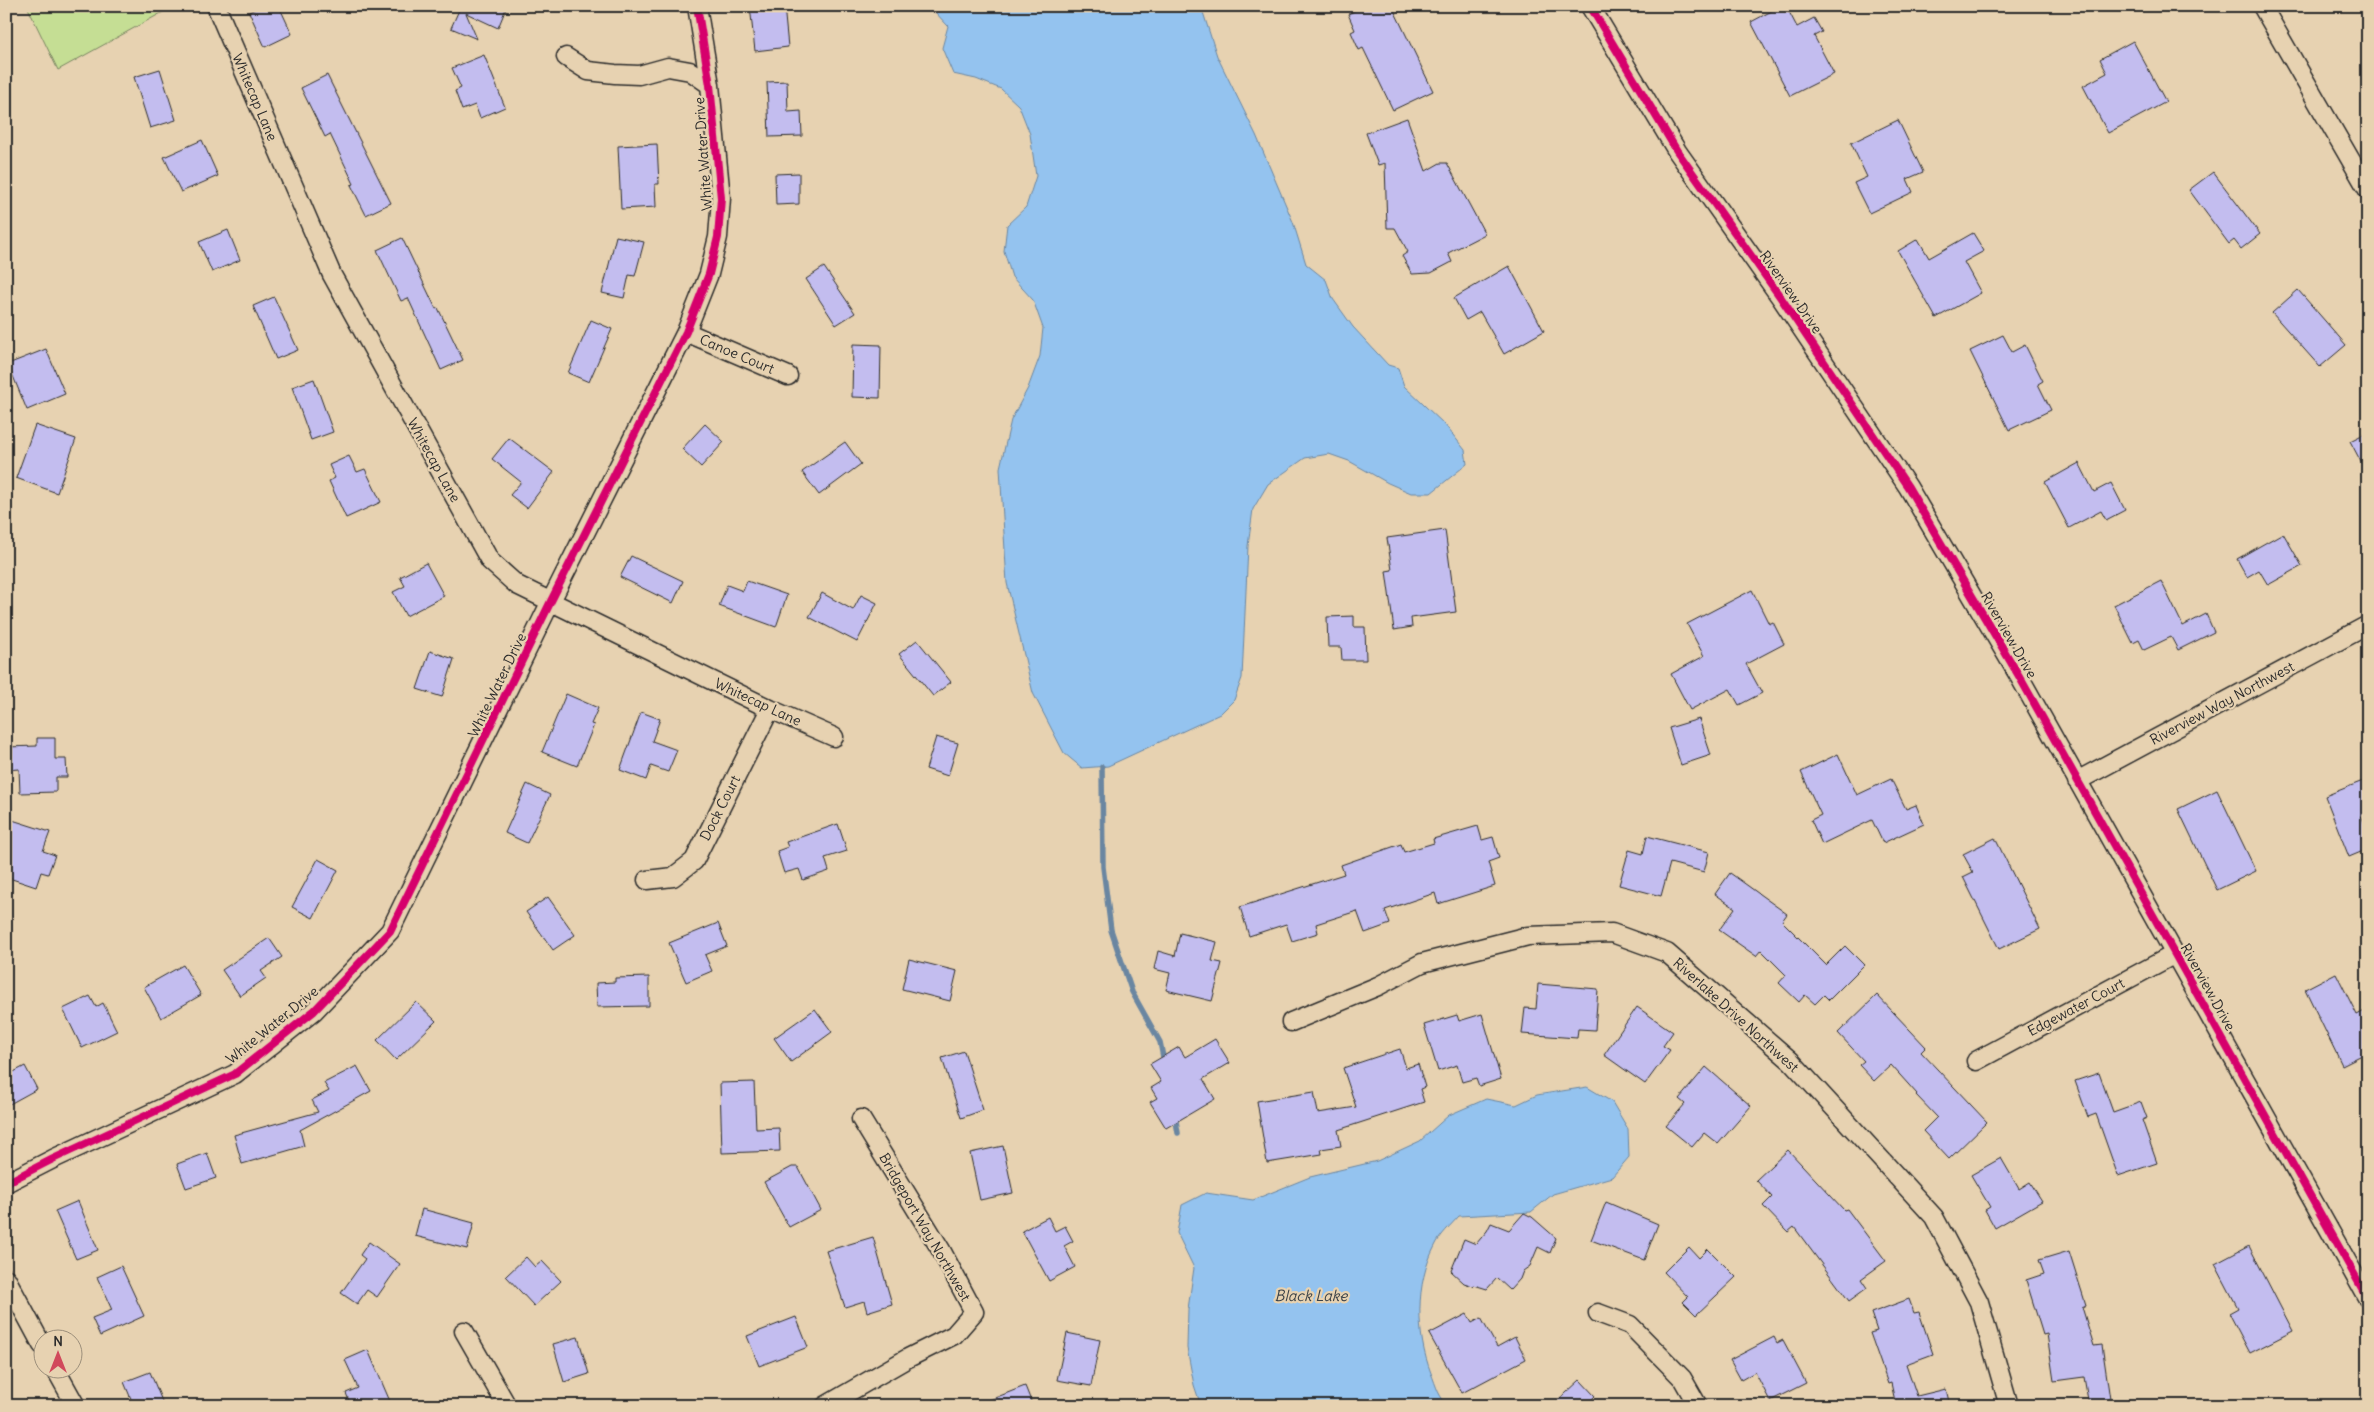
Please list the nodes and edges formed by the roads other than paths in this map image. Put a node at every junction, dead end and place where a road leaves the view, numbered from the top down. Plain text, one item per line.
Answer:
1 (216, 6) edge
2 (697, 6) edge
3 (1590, 6) edge
4 (2262, 6) edge
5 (566, 56) dead end
6 (710, 85) junction
7 (2368, 190) edge
8 (686, 332) junction
9 (788, 376) dead end
10 (551, 601) junction
11 (2368, 625) edge
12 (770, 709) junction
13 (834, 737) dead end
14 (2077, 780) junction
15 (647, 880) dead end
16 (2175, 954) junction
17 (1291, 1022) dead end
18 (1976, 1061) dead end
19 (861, 1119) dead end
20 (6, 1183) edge
21 (6, 1278) edge
22 (2368, 1299) edge
23 (1598, 1313) dead end
24 (34, 1330) edge
25 (464, 1331) dead end
26 (62, 1380) edge
27 (76, 1406) edge
28 (507, 1406) edge
29 (825, 1406) edge
30 (1698, 1406) edge
31 (2009, 1406) edge

1 - 10 street, Whitecap Lane
2 - 6 street, White Water Drive
3 - 14 street, Riverview Drive
4 - 7 street
5 - 6 street
6 - 8 street, White Water Drive
8 - 9 street, Canoe Court
8 - 10 street, White Water Drive
10 - 12 street, Whitecap Lane
10 - 20 street, White Water Drive
11 - 14 street, Riverview Way Northwest
12 - 13 street, Whitecap Lane
12 - 15 street, Dock Court
14 - 16 street, Riverview Drive
16 - 18 street, Edgewater Court
16 - 22 street, Riverview Drive
17 - 31 street, Riverlake Drive Northwest
19 - 29 street, Bridgeport Way Northwest
21 - 24 street
23 - 30 street
25 - 28 street
26 - 27 street

